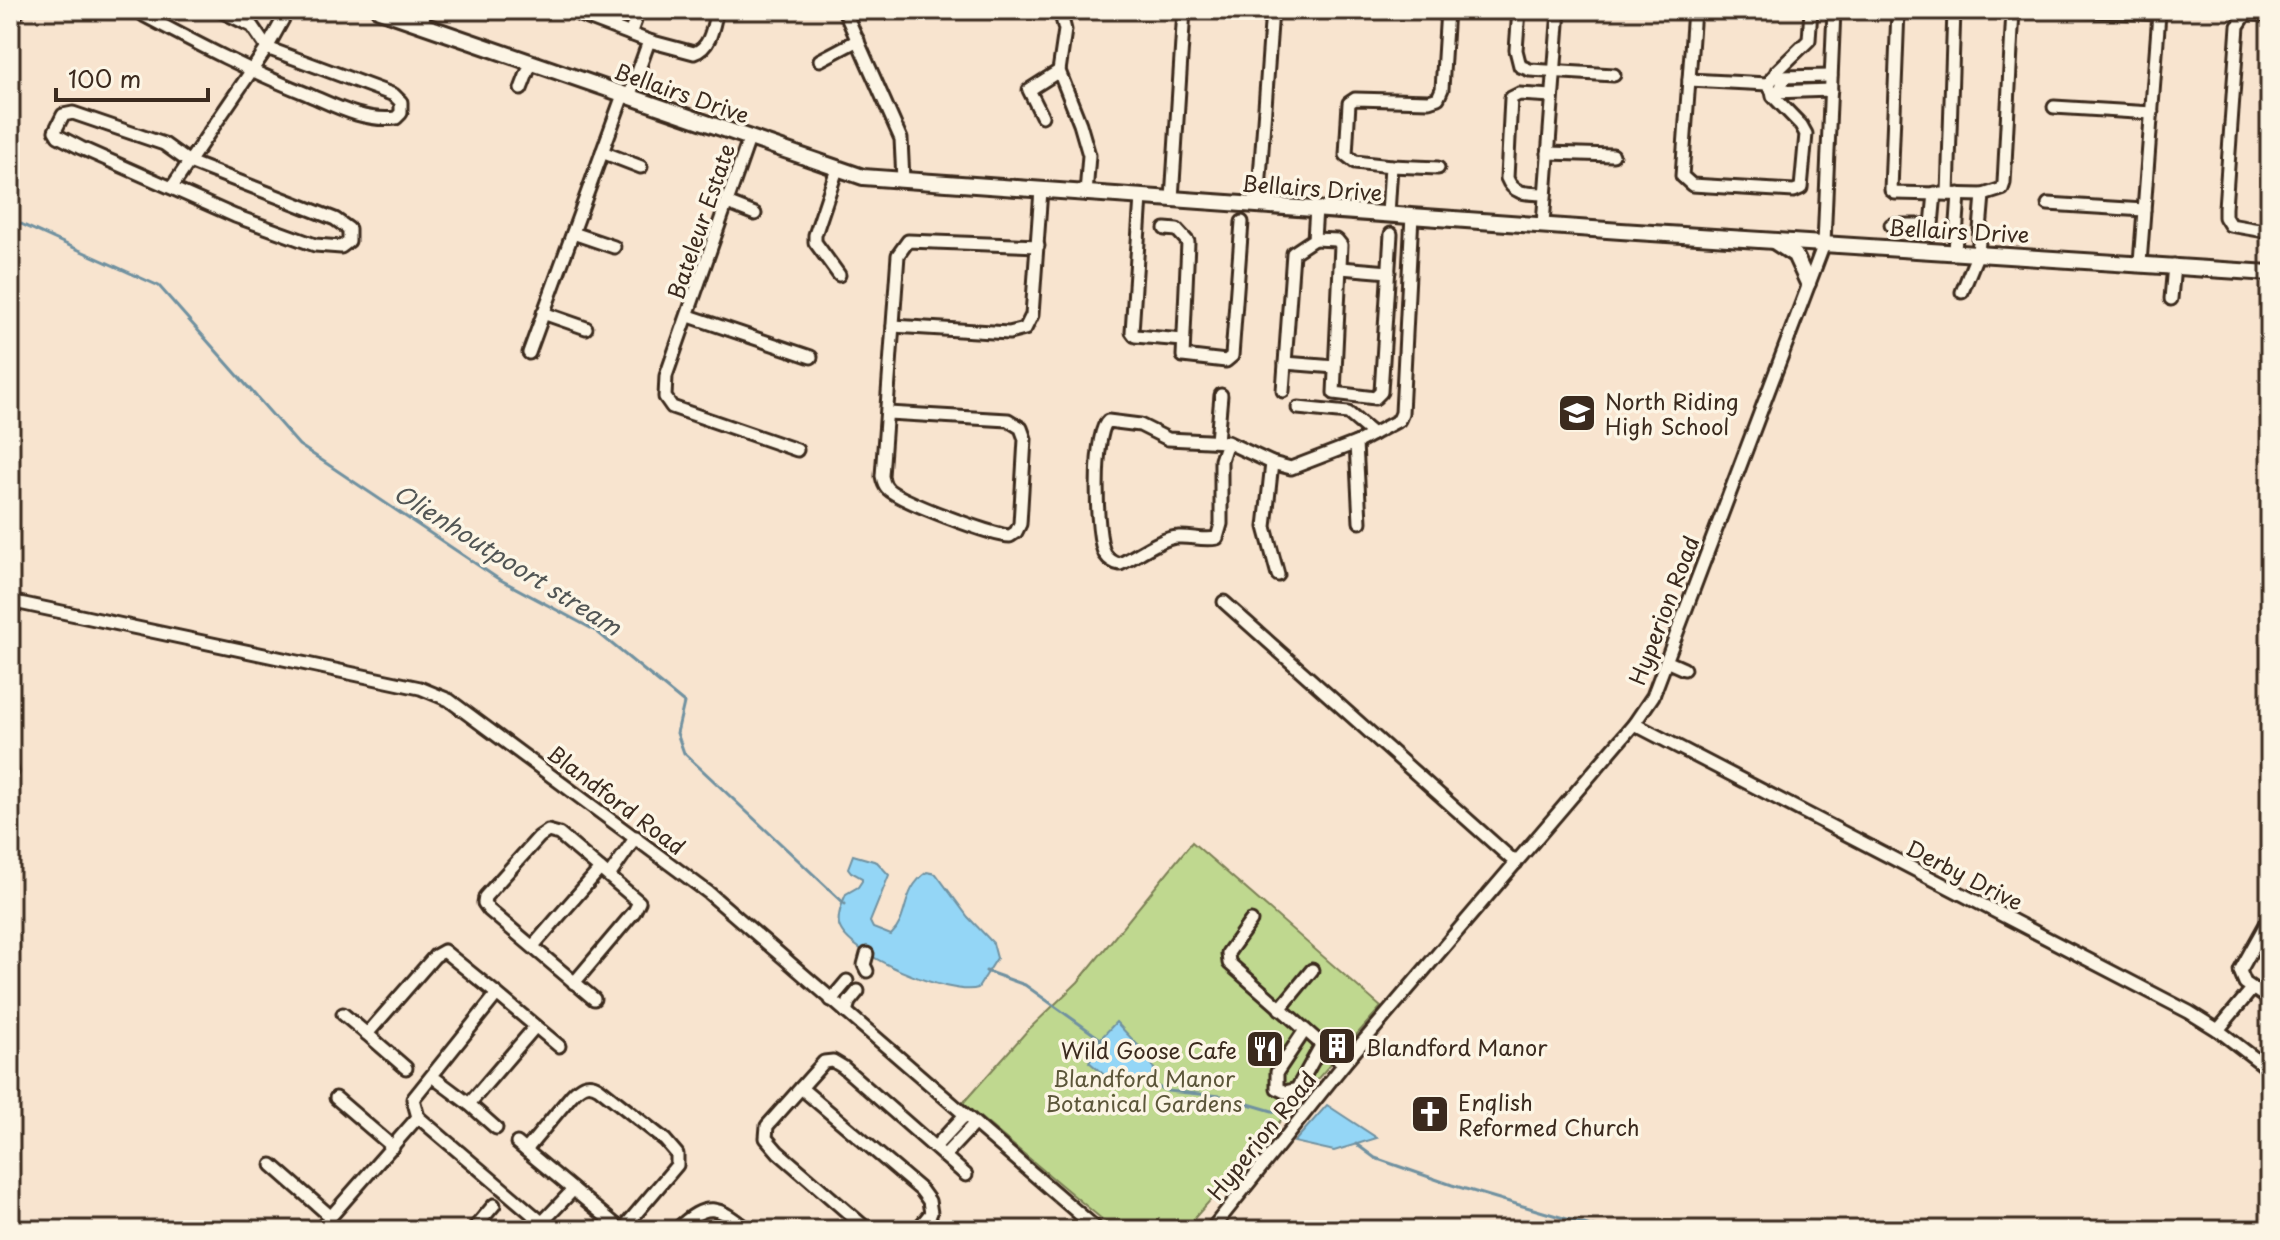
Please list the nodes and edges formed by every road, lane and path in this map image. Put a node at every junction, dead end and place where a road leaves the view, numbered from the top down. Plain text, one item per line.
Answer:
1 (19, 10) edge
2 (137, 10) edge
3 (219, 10) edge
4 (288, 10) edge
5 (379, 10) edge
6 (426, 10) edge
7 (572, 10) edge
8 (639, 10) edge
9 (717, 10) edge
10 (1060, 10) edge
11 (1184, 10) edge
12 (1272, 10) edge
13 (1447, 10) edge
14 (1519, 10) edge
15 (1559, 10) edge
16 (1694, 10) edge
17 (1811, 10) edge
18 (1834, 10) edge
19 (1898, 10) edge
20 (1954, 10) edge
21 (2013, 10) edge
22 (2069, 10) edge
23 (848, 11) edge
24 (408, 15) edge
25 (2270, 15) edge
26 (10, 23) edge
27 (421, 25) junction
28 (630, 34) junction
29 (858, 40) junction
30 (649, 41) junction
31 (267, 48) junction
32 (820, 60) dead end
33 (531, 63) junction
34 (251, 71) junction
35 (1059, 71) junction
36 (1554, 72) junction
37 (1614, 75) dead end
38 (1831, 76) junction
39 (1689, 80) junction
40 (1775, 84) junction
41 (521, 89) dead end
42 (1831, 90) junction
43 (626, 96) junction
44 (1552, 96) junction
45 (2054, 107) dead end
46 (2152, 113) junction
47 (1042, 116) dead end
48 (749, 139) junction
49 (602, 152) junction
50 (1548, 153) junction
51 (1613, 155) dead end
52 (189, 162) junction
53 (1391, 166) junction
54 (641, 167) dead end
55 (1438, 168) dead end
56 (837, 169) junction
57 (903, 180) junction
58 (172, 187) junction
59 (1041, 190) junction
60 (1935, 193) junction
61 (1086, 194) junction
62 (1545, 194) junction
63 (1953, 194) junction
64 (1983, 195) junction
65 (1141, 197) junction
66 (1172, 199) junction
67 (727, 203) junction
68 (2048, 204) dead end
69 (1258, 205) junction
70 (1316, 208) junction
71 (2144, 210) junction
72 (755, 214) dead end
73 (1388, 214) junction
74 (1412, 215) junction
75 (1242, 222) dead end
76 (1543, 224) junction
77 (1891, 225) dead end
78 (1165, 229) dead end
79 (2270, 232) edge
80 (573, 233) junction
81 (1391, 234) dead end
82 (1314, 239) junction
83 (1771, 241) junction
84 (1824, 244) junction
85 (1038, 246) junction
86 (614, 247) dead end
87 (1955, 251) junction
88 (1978, 253) junction
89 (2140, 263) junction
90 (2174, 265) junction
91 (1341, 268) junction
92 (1389, 272) junction
93 (2270, 273) edge
94 (839, 275) dead end
95 (1808, 283) junction
96 (1962, 292) dead end
97 (2171, 299) dead end
98 (543, 313) junction
99 (689, 316) junction
100 (893, 326) junction
101 (586, 328) dead end
102 (1183, 340) junction
103 (529, 353) dead end
104 (811, 357) dead end
105 (1285, 363) junction
106 (1335, 367) junction
107 (1283, 391) dead end
108 (1221, 395) dead end
109 (1298, 408) dead end
110 (888, 413) junction
111 (1373, 434) junction
112 (1222, 442) junction
113 (1356, 443) junction
114 (797, 450) dead end
115 (1272, 463) junction
116 (1360, 522) dead end
117 (1278, 575) dead end
118 (10, 601) edge
119 (1224, 602) dead end
120 (1666, 661) junction
121 (1684, 669) dead end
122 (1634, 724) junction
123 (10, 764) edge
124 (10, 776) edge
125 (636, 837) junction
126 (1516, 863) junction
127 (605, 872) junction
128 (2270, 917) edge
129 (1251, 921) dead end
130 (533, 946) junction
131 (867, 954) dead end
132 (1312, 970) dead end
133 (867, 971) dead end
134 (847, 981) dead end
135 (574, 983) junction
136 (2252, 989) junction
137 (858, 991) dead end
138 (497, 994) junction
139 (594, 999) dead end
140 (831, 1000) junction
141 (2270, 1000) edge
142 (1280, 1009) junction
143 (846, 1012) junction
144 (343, 1014) dead end
145 (535, 1027) junction
146 (1305, 1030) junction
147 (2218, 1030) junction
148 (367, 1034) junction
149 (1322, 1044) junction
150 (559, 1046) dead end
151 (1344, 1064) junction
152 (406, 1068) dead end
153 (2270, 1070) edge
154 (437, 1080) dead end
155 (801, 1088) junction
156 (336, 1098) dead end
157 (469, 1104) junction
158 (964, 1116) junction
159 (418, 1117) junction
160 (974, 1124) junction
161 (496, 1128) dead end
162 (393, 1147) junction
163 (939, 1152) junction
164 (272, 1165) dead end
165 (966, 1175) dead end
166 (573, 1190) junction
167 (494, 1205) dead end
168 (330, 1216) junction
169 (542, 1227) edge
170 (319, 1230) edge
171 (473, 1230) edge
172 (622, 1230) edge
173 (676, 1230) edge
174 (748, 1230) edge
175 (868, 1230) edge
176 (917, 1230) edge
177 (1098, 1230) edge
178 (1211, 1230) edge

1 - 26 street
2 - 34 street
3 - 31 street
4 - 31 street
5 - 24 street, Bellairs Drive
6 - 27 street
7 - 28 street
8 - 28 street
9 - 30 street
10 - 35 street
11 - 66 street
12 - 69 street
13 - 53 street
14 - 36 street
15 - 36 street
16 - 39 street
17 - 40 street
18 - 38 street, Hyperion Road
19 - 60 street
20 - 63 street
21 - 64 street
22 - 46 street
23 - 29 street
24 - 27 street, Bellairs Drive
25 - 79 street
27 - 33 street, Bellairs Drive
28 - 30 street
29 - 32 street
29 - 57 street
30 - 43 street
31 - 34 street
31 - 34 street
33 - 41 street
33 - 43 street, Bellairs Drive
34 - 52 street
35 - 47 street
35 - 61 street
36 - 37 street
36 - 44 street
38 - 40 street
38 - 42 street, Hyperion Road
39 - 40 street
39 - 40 street
40 - 42 street
42 - 84 street, Hyperion Road
43 - 48 street, Bellairs Drive
43 - 49 street
44 - 50 street
44 - 62 street
45 - 46 street
46 - 71 street
48 - 56 street, Bellairs Drive
48 - 67 street, Bateleur Estate
49 - 54 street
49 - 80 street
50 - 51 street
50 - 62 street
52 - 58 street
52 - 58 street
52 - 58 street
53 - 55 street
53 - 73 street
56 - 57 street, Bellairs Drive
56 - 94 street
57 - 59 street, Bellairs Drive
59 - 61 street, Bellairs Drive
59 - 85 street
60 - 63 street
60 - 77 street
61 - 65 street, Bellairs Drive
62 - 76 street
63 - 64 street
63 - 87 street
64 - 88 street
65 - 66 street, Bellairs Drive
65 - 102 street
66 - 69 street, Bellairs Drive
67 - 72 street
67 - 99 street, Bateleur Estate
68 - 71 street
69 - 70 street, Bellairs Drive
70 - 73 street, Bellairs Drive
70 - 82 street
71 - 89 street
73 - 74 street, Bellairs Drive
74 - 76 street, Bellairs Drive
74 - 111 street
75 - 102 street
76 - 83 street, Bellairs Drive
78 - 102 street
80 - 86 street
80 - 98 street
81 - 92 street
82 - 91 street
82 - 105 street
83 - 84 street, Bellairs Drive
83 - 95 street
84 - 87 street, Bellairs Drive
84 - 95 street, Hyperion Road
85 - 100 street
85 - 100 street
87 - 88 street, Bellairs Drive
88 - 89 street, Bellairs Drive
88 - 96 street
89 - 90 street, Bellairs Drive
90 - 93 street, Bellairs Drive
90 - 97 street
91 - 92 street
91 - 106 street
92 - 106 street
95 - 120 street, Hyperion Road
98 - 101 street
98 - 103 street
99 - 104 street, Bateleur Estate
99 - 114 street, Bateleur Estate
100 - 110 street
105 - 106 street
105 - 107 street
108 - 112 street
109 - 111 street
110 - 110 street
111 - 113 street
112 - 112 street
112 - 115 street
113 - 115 street
113 - 116 street
115 - 117 street
118 - 125 street, Blandford Road
119 - 126 street
120 - 121 street
120 - 122 street, Hyperion Road
122 - 126 street, Hyperion Road
122 - 147 street, Derby Drive
123 - 124 street
125 - 127 street
125 - 140 street, Blandford Road
126 - 151 street, Hyperion Road
127 - 130 street
127 - 130 street
127 - 135 street
128 - 136 street
129 - 142 street
130 - 135 street
131 - 133 street
132 - 142 street
134 - 140 street
135 - 139 street
136 - 141 street
136 - 147 street
137 - 143 street
138 - 145 street
138 - 148 street
138 - 159 street
140 - 143 street, Blandford Road
142 - 146 street
143 - 158 street, Blandford Road
144 - 148 street
145 - 150 street
145 - 157 street
146 - 149 street
146 - 149 street
147 - 153 street, Derby Drive
148 - 152 street
149 - 151 street
151 - 178 street, Hyperion Road
154 - 157 street
155 - 163 street
155 - 175 street
155 - 176 street
156 - 162 street
157 - 161 street
158 - 160 street, Blandford Road
158 - 163 street
159 - 162 street
159 - 169 street
160 - 163 street
160 - 177 street, Blandford Road
162 - 168 street
163 - 165 street
164 - 168 street
166 - 169 street
166 - 172 street
166 - 172 street
167 - 171 street
168 - 170 street
173 - 174 street

